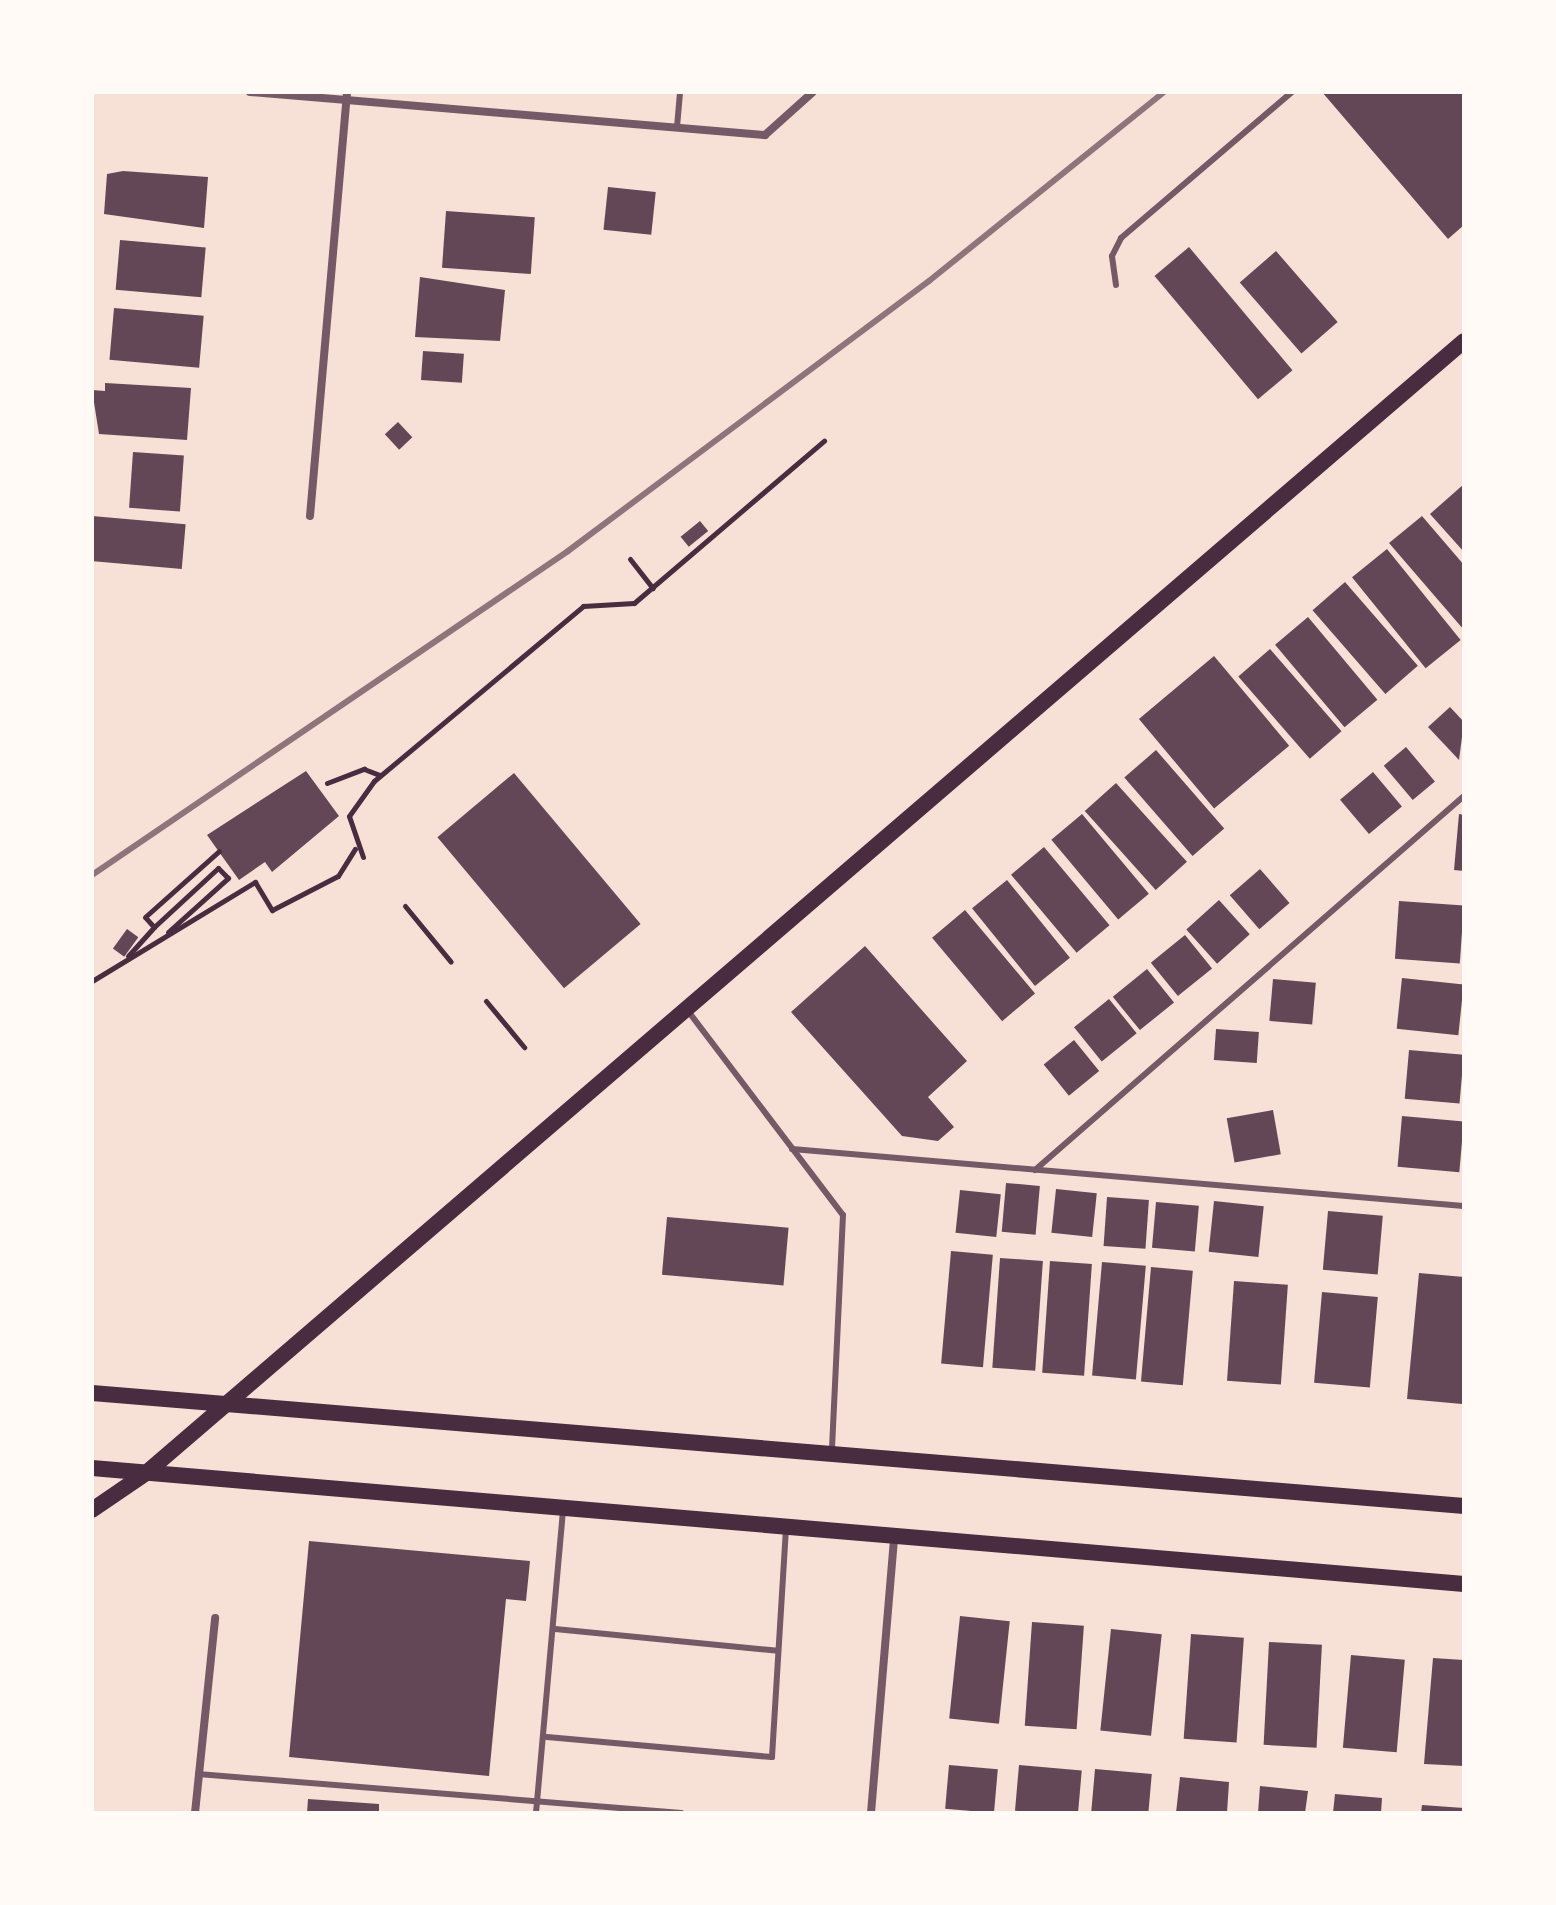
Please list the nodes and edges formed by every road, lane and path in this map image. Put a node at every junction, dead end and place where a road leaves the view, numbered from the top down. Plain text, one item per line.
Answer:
1 (250, 92) edge
2 (680, 92) edge
3 (813, 92) edge
4 (1292, 92) edge
5 (346, 96) edge
6 (677, 127) junction
7 (1116, 285) dead end
8 (1461, 350) edge
9 (824, 441) dead end
10 (310, 516) dead end
11 (630, 559) dead end
12 (653, 588) junction
13 (380, 775) junction
14 (327, 783) dead end
15 (1464, 796) edge
16 (355, 849) junction
17 (219, 851) dead end
18 (363, 857) dead end
19 (405, 906) dead end
20 (154, 927) junction
21 (162, 938) junction
22 (125, 961) junction
23 (451, 962) dead end
24 (92, 981) edge
25 (486, 1001) dead end
26 (683, 1005) junction
27 (524, 1047) dead end
28 (792, 1149) junction
29 (1035, 1170) junction
30 (1464, 1206) edge
31 (92, 1393) edge
32 (222, 1406) junction
33 (832, 1452) junction
34 (92, 1468) edge
35 (146, 1473) junction
36 (1464, 1506) edge
37 (564, 1509) junction
38 (92, 1510) edge
39 (786, 1528) junction
40 (894, 1537) junction
41 (1464, 1584) edge
42 (215, 1618) dead end
43 (555, 1629) junction
44 (778, 1651) junction
45 (547, 1737) junction
46 (198, 1774) junction
47 (537, 1801) junction
48 (195, 1813) edge
49 (536, 1813) edge
50 (681, 1813) edge
51 (871, 1813) edge

1 - 5 street
2 - 6 lane
3 - 6 street
4 - 7 lane
5 - 6 street
5 - 10 street
8 - 26 main road
9 - 12 path
11 - 12 path
12 - 13 path
13 - 14 path
13 - 16 path
15 - 29 lane
16 - 18 path
16 - 21 path
17 - 20 path
19 - 23 path
20 - 21 path
20 - 22 path
21 - 22 path
22 - 24 path
25 - 27 path
26 - 28 lane
26 - 32 main road
28 - 29 lane
28 - 33 lane
29 - 30 lane
31 - 32 main road
32 - 33 main road
32 - 35 main road
33 - 36 main road
34 - 35 main road
35 - 37 main road
35 - 38 main road
37 - 39 main road
37 - 43 lane
39 - 40 main road
39 - 44 lane
40 - 41 main road
40 - 51 street
42 - 46 street
43 - 44 lane
43 - 45 lane
44 - 45 lane
45 - 47 lane
46 - 47 lane
46 - 48 street
47 - 49 lane
47 - 50 lane

